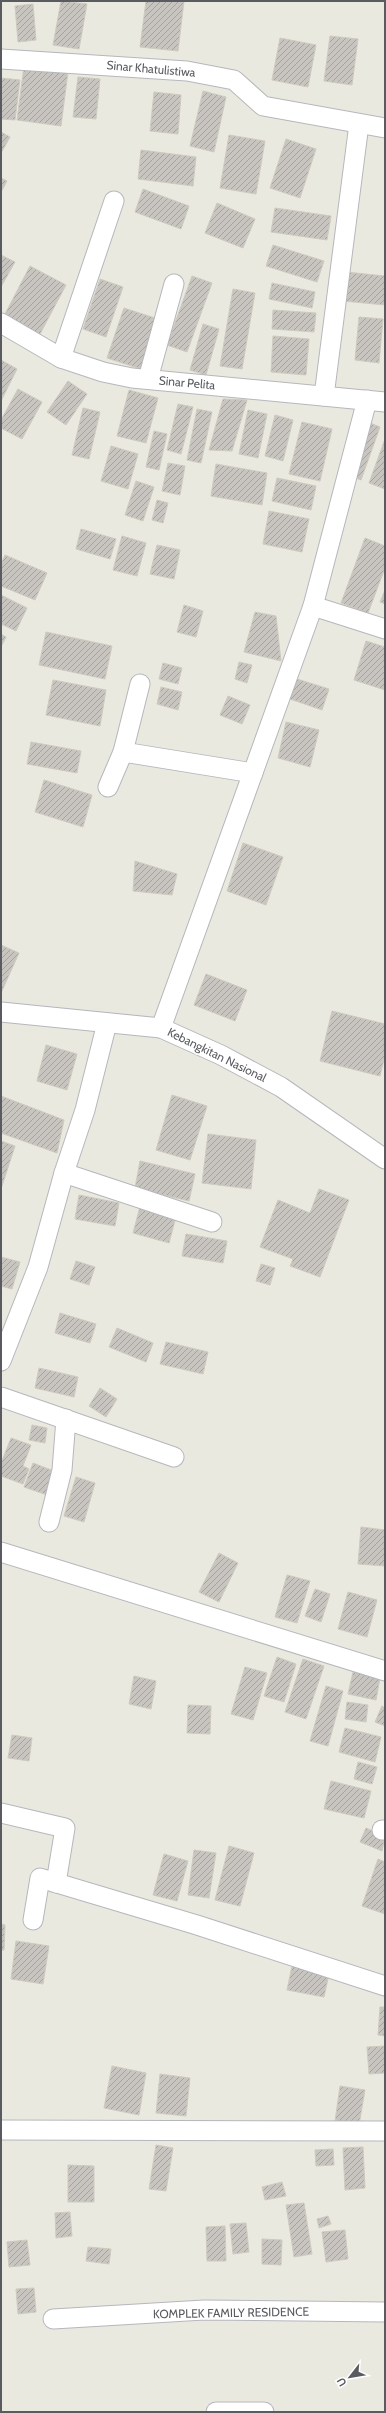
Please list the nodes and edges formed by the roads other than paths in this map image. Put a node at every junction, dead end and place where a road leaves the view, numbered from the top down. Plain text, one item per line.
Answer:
1 (1, 59) edge
2 (359, 124) junction
3 (385, 128) edge
4 (114, 201) dead end
5 (174, 284) dead end
6 (1, 323) edge
7 (61, 358) junction
8 (148, 379) junction
9 (324, 396) junction
10 (376, 401) edge
11 (313, 606) junction
12 (385, 628) edge
13 (140, 684) dead end
14 (123, 752) junction
15 (253, 773) junction
16 (108, 787) dead end
17 (1, 1012) edge
18 (106, 1023) junction
19 (161, 1028) junction
20 (385, 1160) edge
21 (64, 1173) junction
22 (212, 1222) dead end
23 (1, 1361) edge
24 (1, 1397) edge
25 (66, 1419) junction
26 (174, 1456) dead end
27 (49, 1522) dead end
28 (1, 1552) edge
29 (385, 1671) edge
30 (1, 1813) edge
31 (56, 1882) junction
32 (34, 1920) dead end
33 (385, 1986) edge
34 (1, 2130) edge
35 (385, 2132) edge
36 (385, 2312) edge
37 (53, 2319) dead end
38 (216, 2412) edge
39 (264, 2412) edge

1 - 2 street, Sinar Khatulistiwa
2 - 3 street, Sinar Khatulistiwa
2 - 9 street
4 - 7 street
5 - 8 street
6 - 7 street, Sinar Pelita
7 - 8 street, Sinar Pelita
8 - 9 street, Sinar Pelita
9 - 10 street, Sinar Pelita
10 - 11 street
11 - 12 street
11 - 15 street
13 - 14 street
14 - 15 street
14 - 16 street
15 - 19 street
17 - 18 street, Kebangkitan Nasional
18 - 19 street, Kebangkitan Nasional
18 - 21 street
19 - 20 street, Kebangkitan Nasional
21 - 22 street
21 - 23 street
24 - 25 street
25 - 26 street
25 - 27 street
28 - 29 street
30 - 31 street
31 - 32 street
31 - 33 street
34 - 35 street
36 - 37 street, KOMPLEK FAMILY RESIDENCE
38 - 39 street

